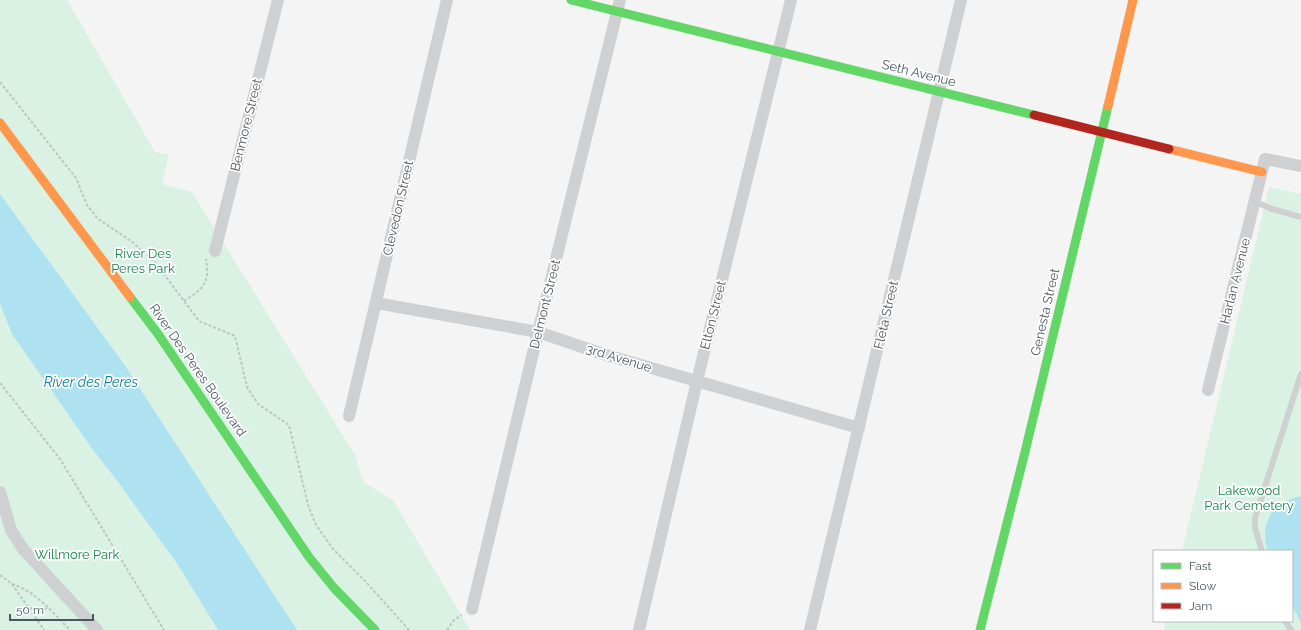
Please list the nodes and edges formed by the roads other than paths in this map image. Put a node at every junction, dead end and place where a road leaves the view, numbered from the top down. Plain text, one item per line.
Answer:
1 (278, 0) edge
2 (447, 0) edge
3 (571, 0) edge
4 (791, 0) edge
5 (961, 0) edge
6 (1133, 0) edge
7 (619, 6) edge
8 (779, 51) junction
9 (939, 92) junction
10 (0, 123) edge
11 (1101, 131) junction
12 (1301, 166) edge
13 (1262, 172) junction
14 (1254, 201) junction
15 (1301, 217) edge
16 (214, 251) road end
17 (376, 303) junction
18 (538, 332) junction
19 (1301, 374) edge
20 (697, 381) junction
21 (1208, 390) dead end
22 (349, 416) dead end
23 (859, 428) junction
24 (0, 492) edge
25 (1262, 550) edge
26 (472, 609) road end
27 (97, 630) edge
28 (375, 630) edge
29 (639, 630) edge
30 (810, 630) edge
31 (980, 630) edge

1 - 16 street, Benmore Street
2 - 17 street, Clevedon Street
3 - 7 street, Seth Avenue
4 - 8 street, Elton Street
5 - 9 street, Fleta Street
6 - 11 street, Genesta Street
7 - 8 street, Seth Avenue
7 - 18 street, Delmont Street
8 - 9 street, Seth Avenue
8 - 20 street, Elton Street
9 - 11 street, Seth Avenue
9 - 23 street, Fleta Street
10 - 28 street, River Des Peres Boulevard
11 - 13 street, Seth Avenue
11 - 31 street, Genesta Street
12 - 13 street
13 - 14 street, Harlan Avenue
14 - 15 lane
14 - 21 street, Harlan Avenue
17 - 18 street, 3rd Avenue
17 - 22 street, Clevedon Street
18 - 20 street, 3rd Avenue
18 - 26 street, Delmont Street
19 - 25 lane
20 - 23 street, 3rd Avenue
20 - 29 street, Elton Street
23 - 30 street, Fleta Street
24 - 27 street

